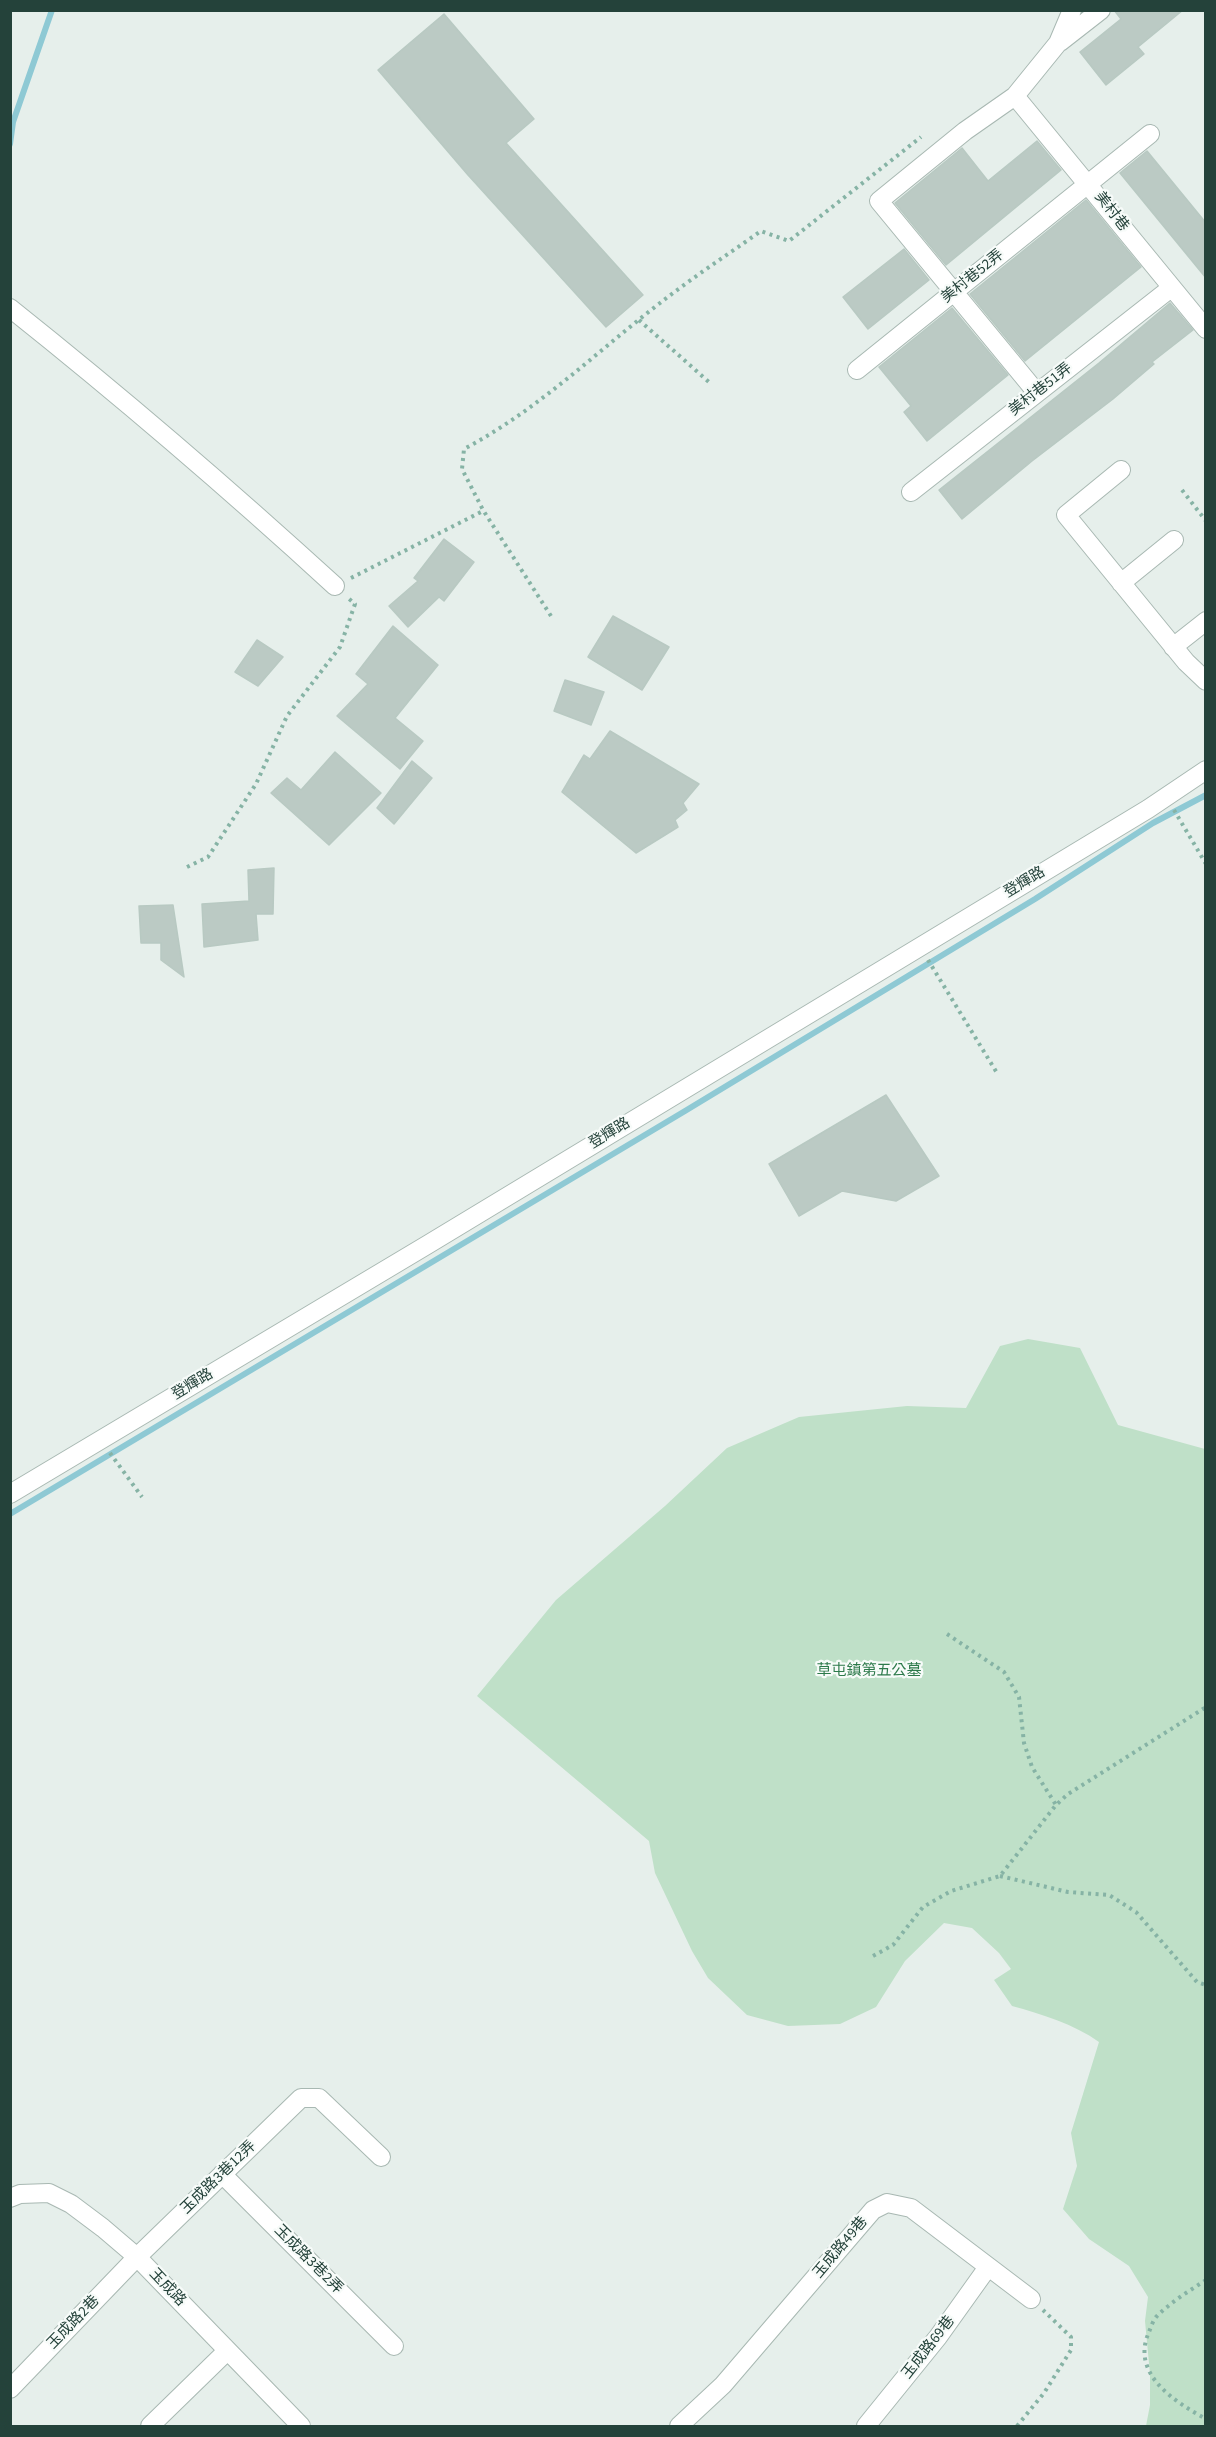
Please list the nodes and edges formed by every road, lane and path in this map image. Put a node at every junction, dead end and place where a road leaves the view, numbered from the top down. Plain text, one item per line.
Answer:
1 (1072, 10) edge
2 (1101, 10) edge
3 (1058, 43) junction
4 (1016, 96) junction
5 (1150, 134) dead end
6 (921, 137) dead end
7 (1088, 183) junction
8 (1171, 288) junction
9 (955, 291) junction
10 (10, 308) edge
11 (639, 320) junction
12 (1206, 329) edge
13 (857, 370) dead end
14 (710, 383) dead end
15 (1037, 393) junction
16 (1121, 470) dead end
17 (1182, 490) dead end
18 (911, 492) dead end
19 (483, 510) junction
20 (1206, 521) edge
21 (1174, 540) dead end
22 (1121, 583) junction
23 (336, 586) junction
24 (551, 616) dead end
25 (1206, 621) edge
26 (1173, 647) junction
27 (1206, 681) edge
28 (1206, 770) edge
29 (1167, 796) junction
30 (1206, 864) edge
31 (188, 867) dead end
32 (920, 947) junction
33 (997, 1073) dead end
34 (101, 1439) junction
35 (10, 1494) edge
36 (142, 1497) dead end
37 (947, 1634) dead end
38 (1206, 1707) edge
39 (1056, 1805) junction
40 (1000, 1876) junction
41 (873, 1956) dead end
42 (1206, 1985) edge
43 (381, 2157) dead end
44 (222, 2174) junction
45 (10, 2198) edge
46 (137, 2257) junction
47 (988, 2267) junction
48 (1206, 2280) edge
49 (1031, 2299) joint
50 (394, 2346) dead end
51 (227, 2350) junction
52 (10, 2389) edge
53 (1206, 2419) edge
54 (150, 2427) edge
55 (301, 2427) edge
56 (679, 2427) edge
57 (866, 2427) edge
58 (1017, 2427) edge

1 - 3 street
2 - 3 street
3 - 4 street
4 - 7 street, 美村巷
4 - 9 street
5 - 7 street, 美村巷52弄
6 - 11 path
7 - 8 street, 美村巷
7 - 9 street, 美村巷52弄
8 - 12 street, 美村巷
8 - 15 street, 美村巷51弄
9 - 13 street, 美村巷52弄
9 - 15 street
10 - 23 street
11 - 14 path
11 - 19 path
15 - 18 street, 美村巷51弄
16 - 22 street
17 - 20 path
19 - 23 path
19 - 24 path
21 - 22 street
22 - 26 street
23 - 31 path
25 - 26 street
26 - 27 street
28 - 29 street, 登輝路
29 - 30 path
29 - 32 street, 登輝路
32 - 33 path
32 - 34 street, 登輝路
34 - 35 street, 登輝路
34 - 36 path
37 - 39 path
38 - 39 path
39 - 40 path
40 - 41 path
40 - 42 path
43 - 44 street, 玉成路3巷12弄
44 - 46 street, 玉成路3巷12弄
44 - 50 street, 玉成路3巷2弄
45 - 46 street, 玉成路
46 - 51 street, 玉成路
46 - 52 street, 玉成路2巷
47 - 49 street, 玉成路49巷
47 - 56 street, 玉成路49巷
47 - 57 street, 玉成路69巷
48 - 53 path
49 - 58 path
51 - 54 street
51 - 55 street, 玉成路

